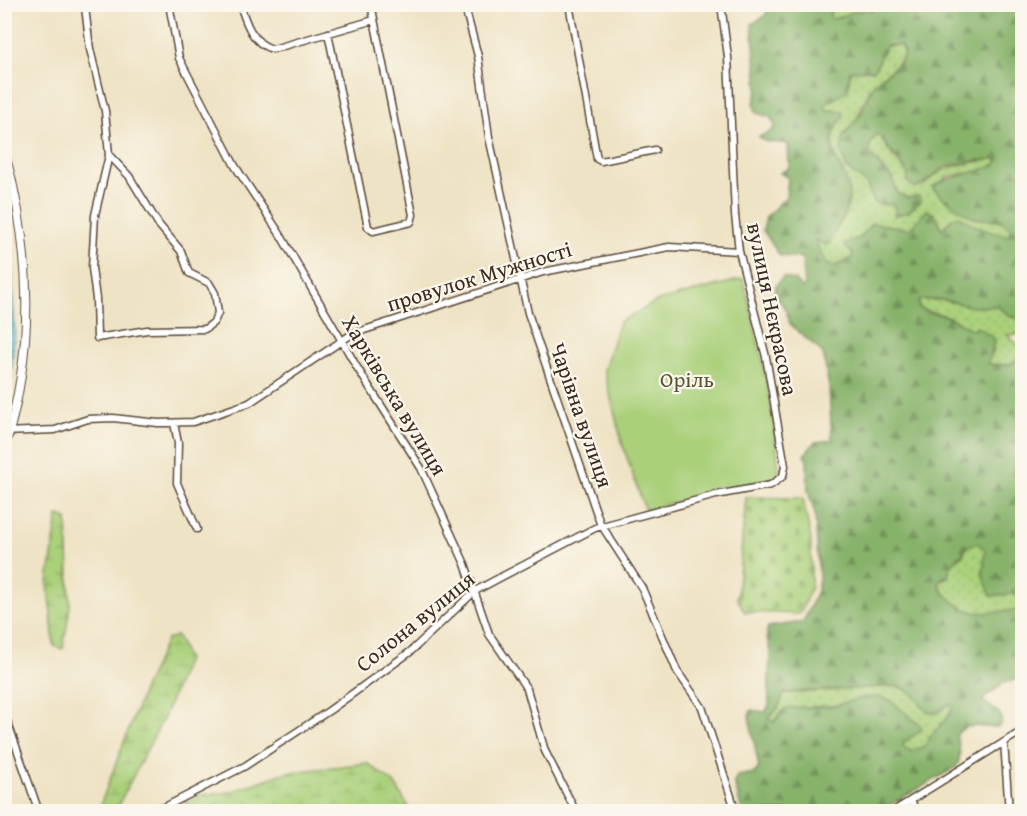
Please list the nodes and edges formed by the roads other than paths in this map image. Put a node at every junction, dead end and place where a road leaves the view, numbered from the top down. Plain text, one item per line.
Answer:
1 (93, 4) edge
2 (169, 4) edge
3 (240, 4) edge
4 (371, 4) edge
5 (464, 4) edge
6 (569, 4) edge
7 (721, 4) edge
8 (82, 6) edge
9 (374, 20) junction
10 (328, 33) junction
11 (4, 150) edge
12 (655, 150) dead end
13 (109, 155) junction
14 (739, 250) junction
15 (519, 281) junction
16 (342, 343) junction
17 (174, 423) junction
18 (7, 432) edge
19 (4, 449) edge
20 (783, 476) joint
21 (603, 526) junction
22 (197, 529) dead end
23 (475, 591) junction
24 (4, 712) edge
25 (1023, 731) edge
26 (1004, 742) junction
27 (911, 800) junction
28 (39, 812) edge
29 (155, 812) edge
30 (576, 812) edge
31 (736, 812) edge
32 (892, 812) edge
33 (916, 812) edge
34 (1009, 812) edge

1 - 8 street
2 - 16 street, Харківська вулиця
3 - 10 street
4 - 9 street
5 - 15 street, Чарівна вулиця
6 - 12 street
7 - 14 street, вулиця Нєкрасова
8 - 13 street
9 - 10 street
9 - 10 street
11 - 18 main road
13 - 13 street
14 - 15 street, провулок Мужності
14 - 20 street, вулиця Нєкрасова
15 - 16 street, провулок Мужності
15 - 21 street, Чарівна вулиця
16 - 17 street, провулок Мужності
16 - 23 street, Харківська вулиця
17 - 18 street, провулок Мужності
17 - 22 street
18 - 19 main road
20 - 21 street, Солона вулиця
21 - 23 street, Солона вулиця
21 - 31 street, Чарівна вулиця
23 - 29 street, Солона вулиця
23 - 30 street, Харківська вулиця
24 - 28 street
25 - 26 street
26 - 27 street
26 - 34 street
27 - 32 street
27 - 33 street

